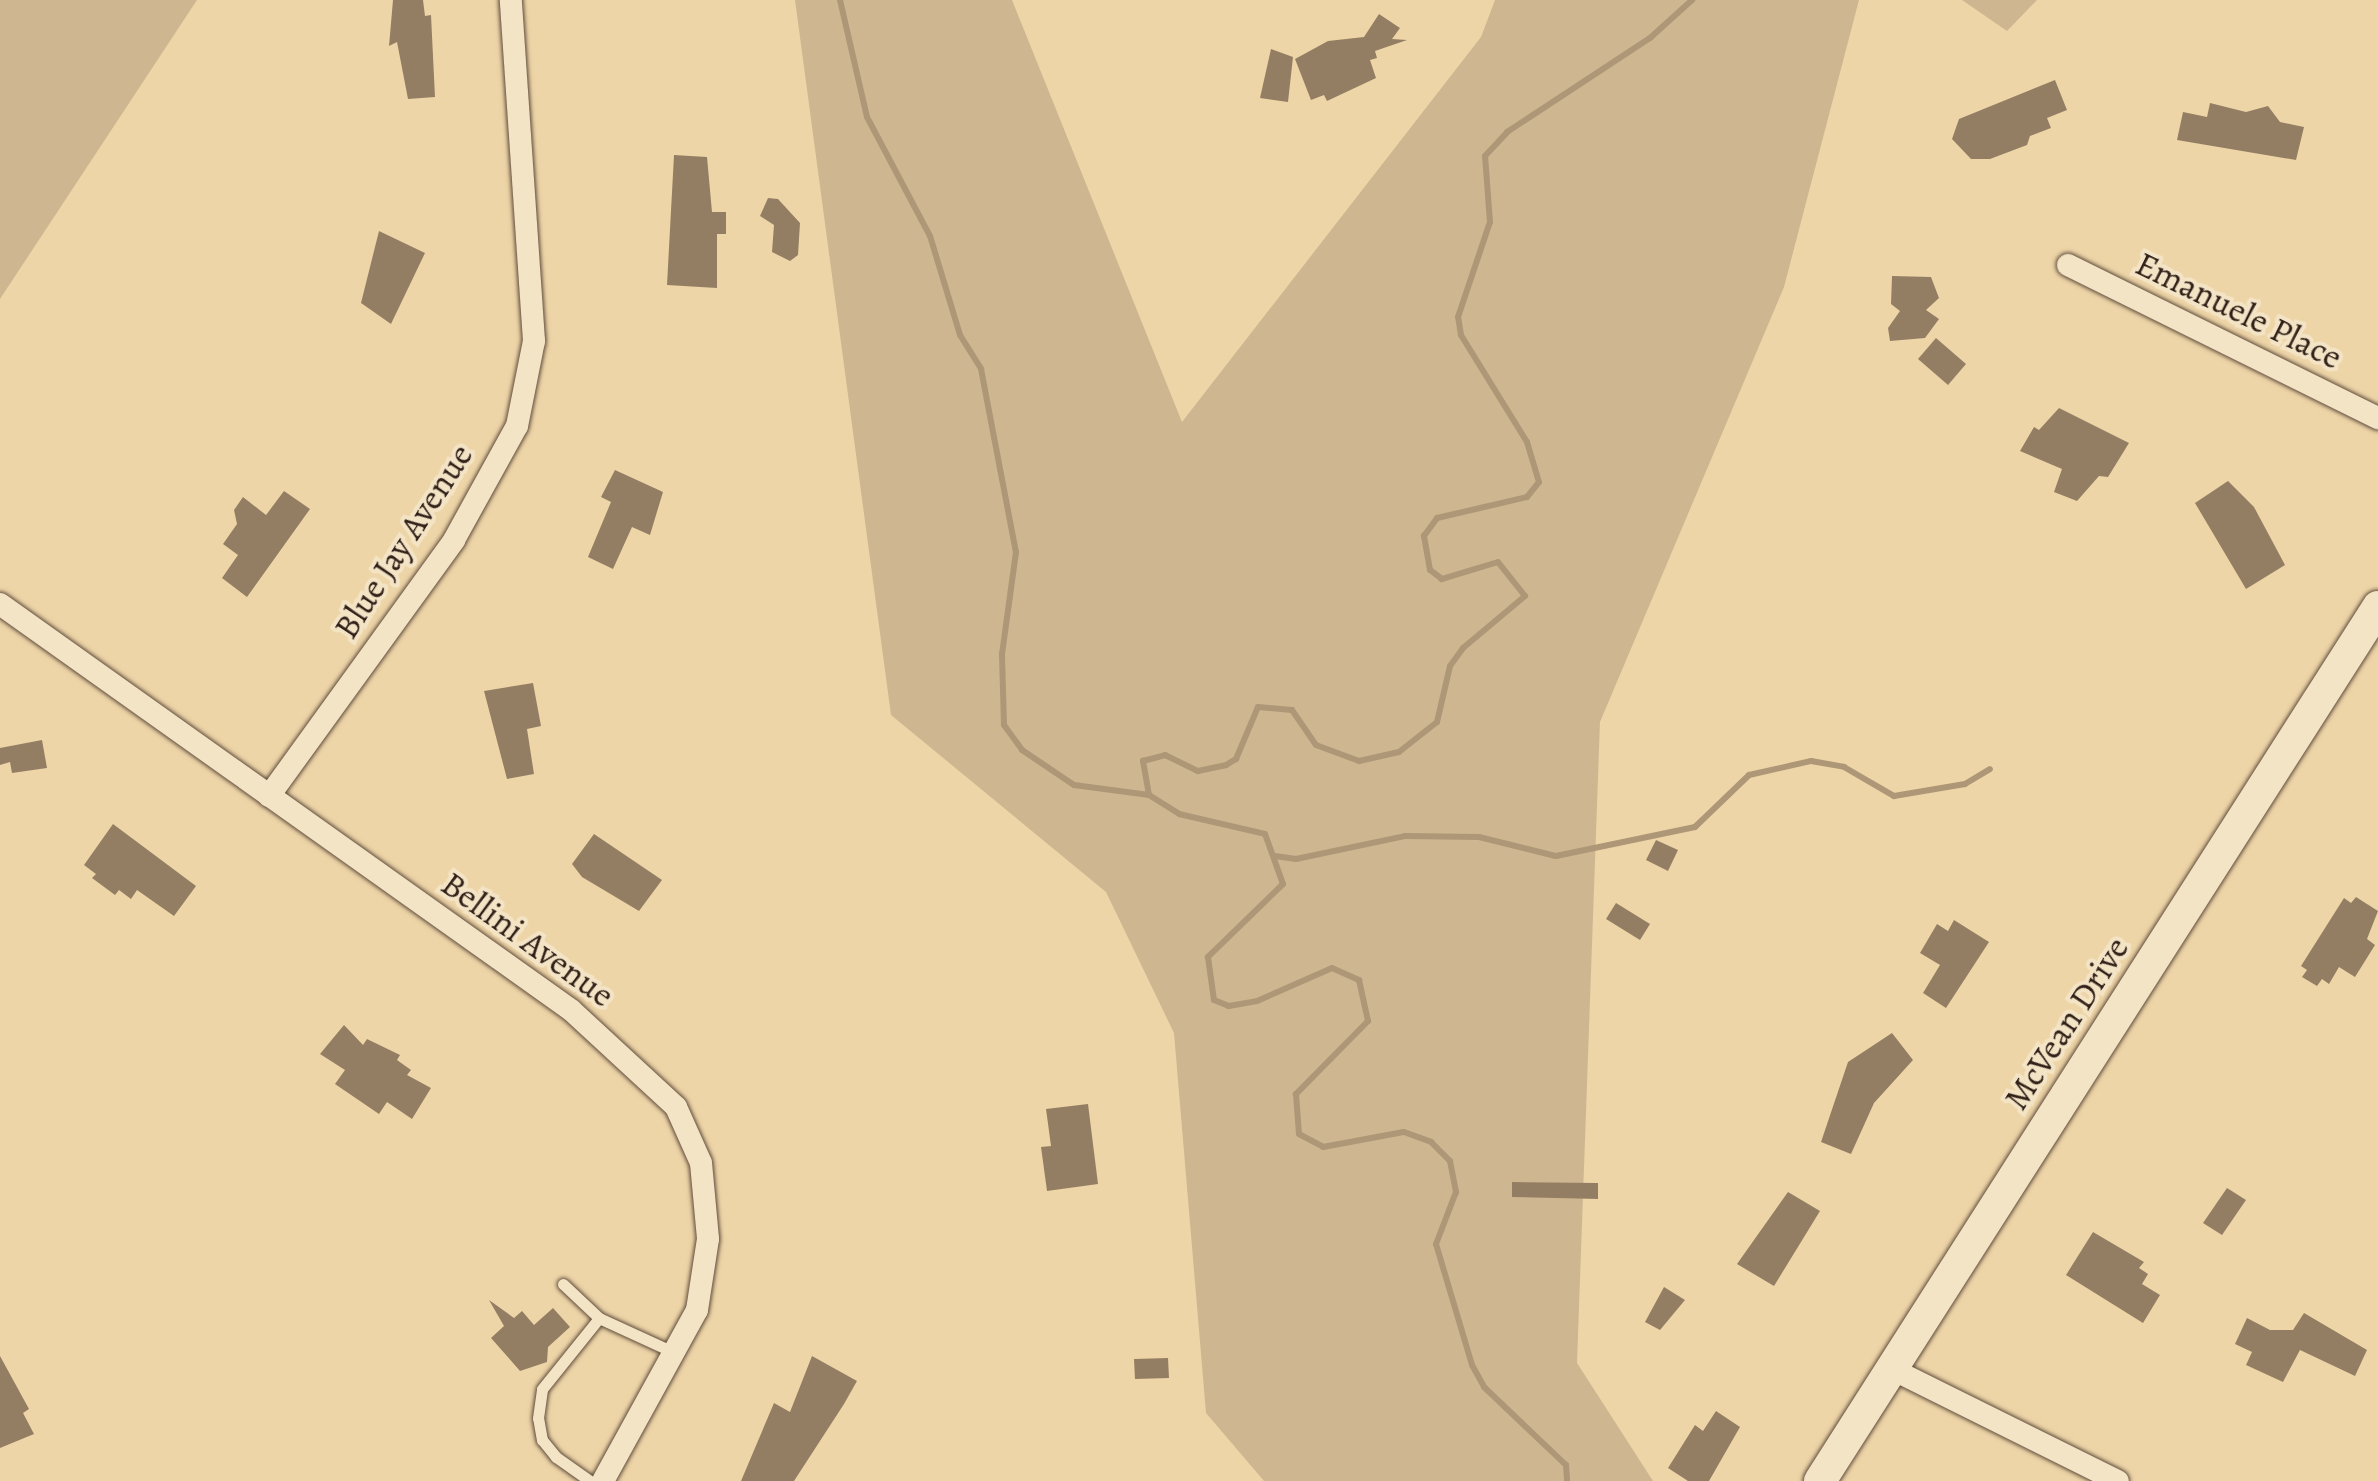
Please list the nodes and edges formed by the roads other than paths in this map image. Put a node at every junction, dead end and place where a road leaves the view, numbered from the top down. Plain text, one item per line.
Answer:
1 (510, 0) edge
2 (2068, 264) dead end
3 (2378, 418) edge
4 (0, 604) edge
5 (2378, 607) edge
6 (269, 796) junction
7 (563, 1284) dead end
8 (599, 1318) junction
9 (675, 1353) junction
10 (1892, 1369) junction
11 (590, 1481) edge
12 (602, 1481) edge
13 (1820, 1481) edge
14 (2118, 1481) edge

1 - 6 street, Blue Jay Avenue
2 - 3 street, Emanuele Place
4 - 6 street, Bellini Avenue
5 - 10 main road, McVean Drive
6 - 9 street, Bellini Avenue
7 - 8 lane
8 - 9 lane
8 - 11 lane
9 - 12 street, Bellini Avenue
10 - 13 main road, McVean Drive
10 - 14 street

